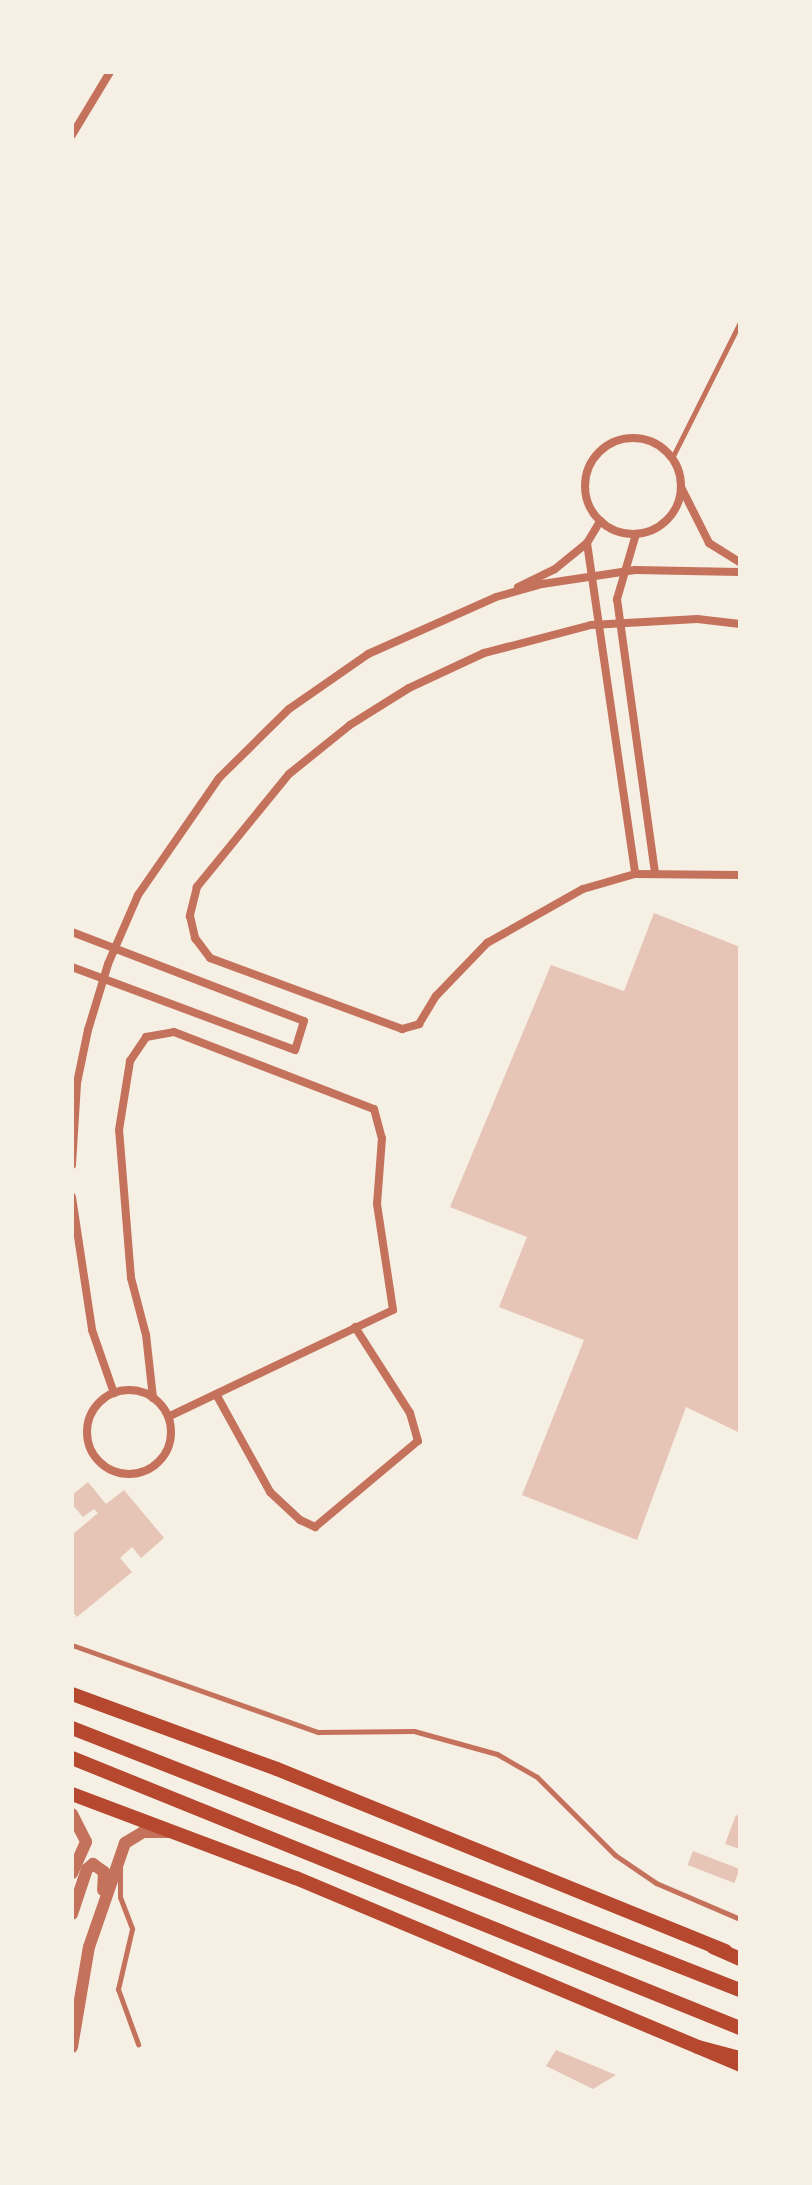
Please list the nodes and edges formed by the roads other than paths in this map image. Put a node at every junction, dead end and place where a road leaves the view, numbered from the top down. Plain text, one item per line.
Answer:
1 (110, 72) edge
2 (72, 135) edge
3 (740, 322) edge
4 (672, 458) junction
5 (681, 487) junction
6 (600, 521) junction
7 (636, 534) junction
8 (587, 543) junction
9 (740, 562) edge
10 (621, 572) junction
11 (740, 572) edge
12 (590, 576) junction
13 (496, 597) junction
14 (620, 622) junction
15 (597, 624) junction
16 (740, 624) edge
17 (655, 873) junction
18 (635, 874) junction
19 (740, 875) edge
20 (72, 932) edge
21 (114, 947) junction
22 (72, 967) edge
23 (102, 980) junction
24 (72, 1165) edge
25 (72, 1197) edge
26 (355, 1327) junction
27 (114, 1393) junction
28 (216, 1394) junction
29 (153, 1398) junction
30 (168, 1417) junction
31 (72, 1645) edge
32 (72, 1694) edge
33 (72, 1728) edge
34 (72, 1758) edge
35 (72, 1794) edge
36 (72, 1814) edge
37 (185, 1833) junction
38 (119, 1860) junction
39 (72, 1873) edge
40 (99, 1909) junction
41 (72, 1914) edge
42 (740, 1919) edge
43 (740, 1958) edge
44 (740, 1990) edge
45 (740, 2028) edge
46 (138, 2044) dead end
47 (72, 2047) edge
48 (698, 2047) junction
49 (740, 2058) edge
50 (740, 2065) edge

1 - 2 street
3 - 4 lane
4 - 5 street
4 - 6 street
5 - 7 street
5 - 9 street
6 - 7 street
6 - 8 street
7 - 10 street
8 - 12 street
8 - 13 street
10 - 11 street
10 - 12 street
10 - 14 street
12 - 13 street
12 - 15 street
13 - 21 street
14 - 15 street
14 - 16 street
14 - 17 street
15 - 18 street
15 - 18 street
17 - 18 street
17 - 19 street
20 - 21 street
21 - 23 street
21 - 23 street
22 - 23 street
23 - 24 street
25 - 27 street
26 - 28 street
26 - 28 street
26 - 29 street
27 - 29 street
27 - 30 street
28 - 30 street
29 - 30 street
31 - 42 lane
32 - 43 main road
33 - 44 main road
34 - 45 main road
35 - 37 main road
36 - 39 street
37 - 38 street
37 - 48 main road
38 - 40 street
38 - 46 lane
40 - 41 street
40 - 47 street
48 - 49 main road
48 - 50 main road

